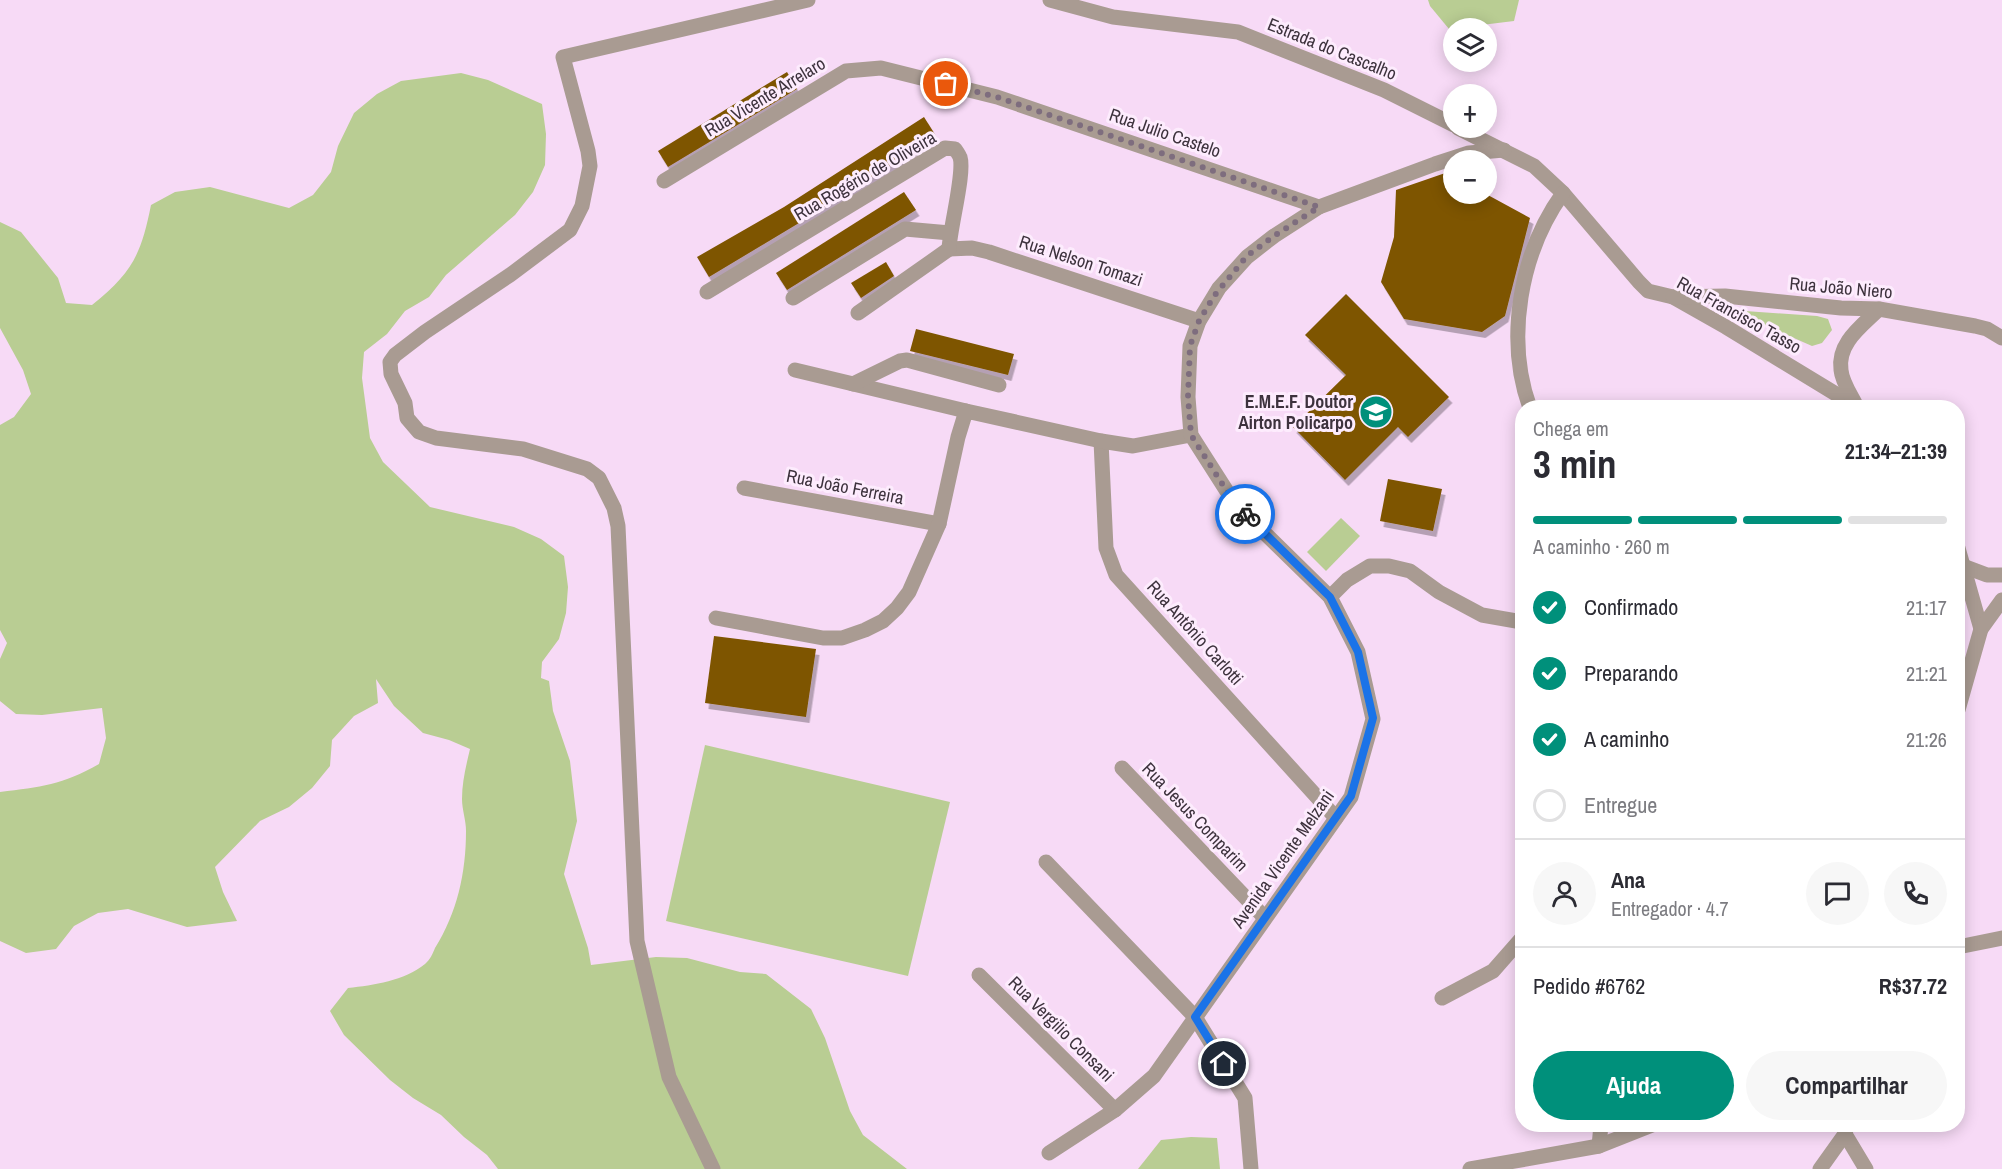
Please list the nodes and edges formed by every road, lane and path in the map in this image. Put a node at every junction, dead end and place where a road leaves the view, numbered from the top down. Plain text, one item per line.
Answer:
1 (808, 0) edge
2 (1050, 0) edge
3 (997, 97) joint
4 (1443, 120) edge
5 (1479, 138) edge
6 (1504, 150) junction
7 (664, 181) dead end
8 (1563, 193) junction
9 (1319, 207) junction
10 (950, 233) junction
11 (949, 249) junction
12 (707, 292) dead end
13 (1673, 297) junction
14 (793, 298) dead end
15 (1879, 309) junction
16 (858, 313) dead end
17 (1199, 321) junction
18 (2002, 338) edge
19 (795, 370) dead end
20 (853, 384) junction
21 (999, 386) dead end
22 (1528, 400) edge
23 (1847, 400) edge
24 (1854, 400) edge
25 (966, 411) junction
26 (1191, 435) junction
27 (1101, 441) junction
28 (744, 488) dead end
29 (939, 524) junction
30 (1965, 566) edge
31 (1965, 570) edge
32 (2002, 575) edge
33 (1330, 597) junction
34 (2002, 600) edge
35 (716, 618) dead end
36 (1515, 620) edge
37 (1981, 629) junction
38 (1965, 685) edge
39 (1122, 768) dead end
40 (1336, 818) junction
41 (1046, 862) dead end
42 (1265, 918) junction
43 (2002, 938) edge
44 (1515, 946) edge
45 (1965, 946) edge
46 (979, 975) dead end
47 (1442, 998) dead end
48 (1195, 1017) junction
49 (1115, 1110) junction
50 (1600, 1132) edge
51 (1634, 1132) edge
52 (1845, 1132) edge
53 (1847, 1132) edge
54 (1599, 1146) junction
55 (1049, 1153) dead end
56 (712, 1169) edge
57 (1251, 1169) edge
58 (1470, 1169) edge
59 (1820, 1169) edge
60 (1866, 1169) edge

1 - 56 street
2 - 4 street, Estrada do Cascalho
3 - 7 street, Rua Vicente Arrelaro
3 - 9 street, Rua Julio Castelo
5 - 6 street
6 - 8 street, Rua Francisco Tasso
6 - 9 street, Avenida Vicente Melzani
8 - 13 street, Rua Francisco Tasso
8 - 22 street
9 - 17 street, Avenida Vicente Melzani
10 - 11 street, Rua Rogério de Oliveira
10 - 12 street, Rua Rogério de Oliveira
10 - 14 street
11 - 16 street
11 - 17 street, Rua Nelson Tomazi
13 - 15 street, Rua João Niero
13 - 23 street, Rua Francisco Tasso
15 - 18 street, Rua João Niero
15 - 24 street
17 - 26 street, Avenida Vicente Melzani
19 - 20 street
20 - 21 street
20 - 25 street
25 - 27 street
25 - 29 street
26 - 27 street
26 - 33 street, Avenida Vicente Melzani
27 - 40 street, Rua Antônio Carlotti
28 - 29 street, Rua João Ferreira
29 - 35 street
30 - 32 street
31 - 37 street
33 - 36 street
33 - 40 street, Avenida Vicente Melzani
34 - 37 street
37 - 38 street
39 - 42 street, Rua Jesus Comparim
40 - 42 street, Avenida Vicente Melzani
41 - 48 street
42 - 48 street, Avenida Vicente Melzani
43 - 45 street
44 - 47 street
46 - 49 street, Rua Vergilio Consani
48 - 49 street, Avenida Vicente Melzani
48 - 57 street
49 - 55 street, Avenida Vicente Melzani
50 - 54 street
51 - 54 street
52 - 59 street
53 - 60 street
54 - 58 street

